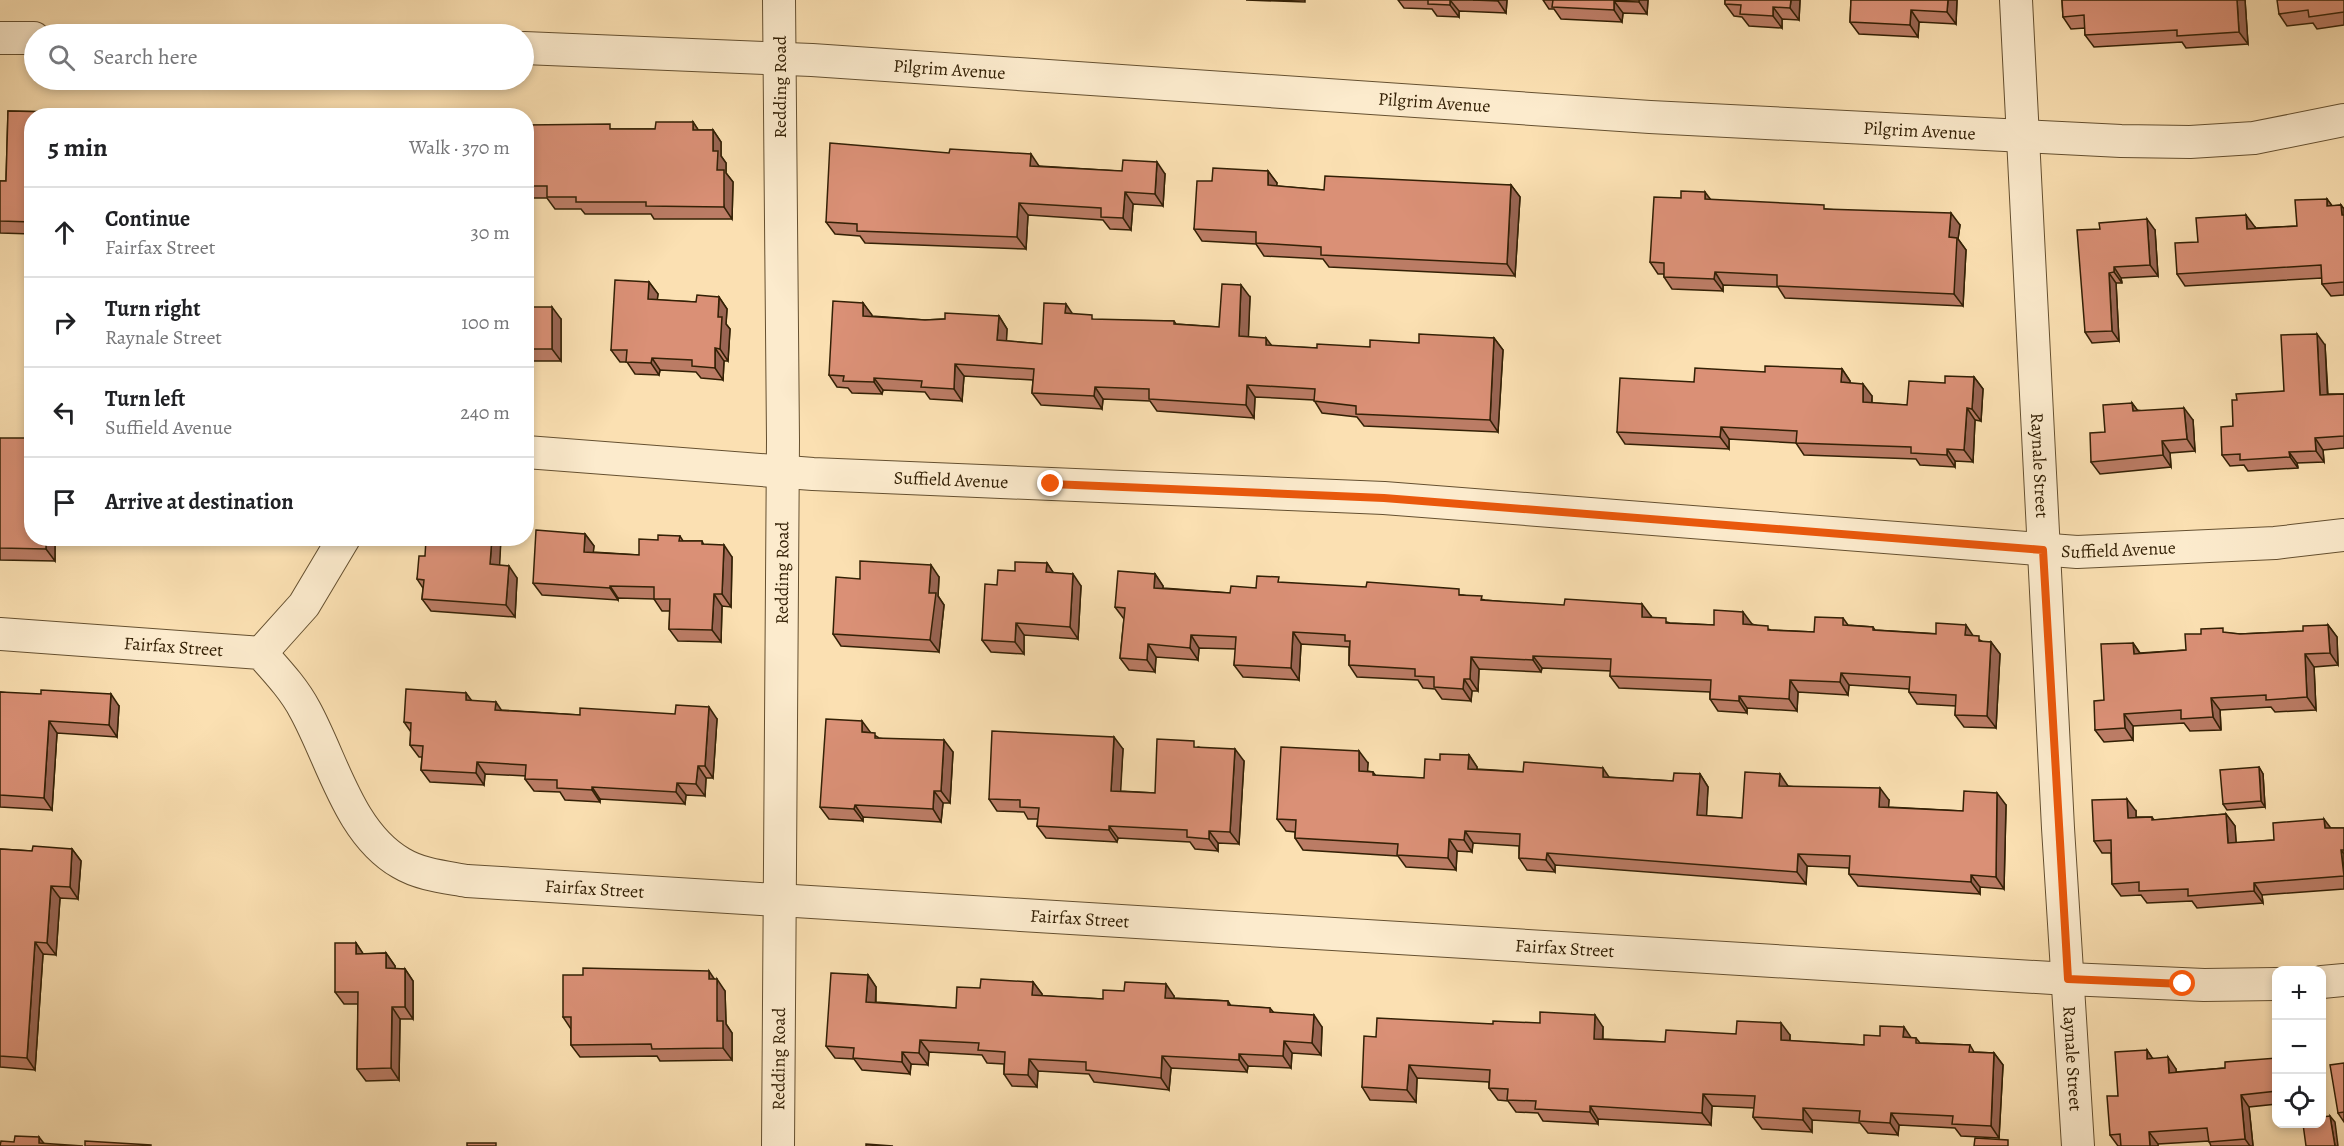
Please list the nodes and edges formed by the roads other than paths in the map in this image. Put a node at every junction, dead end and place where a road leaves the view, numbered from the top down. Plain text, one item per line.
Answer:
1 (779, 0) edge
2 (2016, 0) edge
3 (0, 38) edge
4 (24, 38) edge
5 (534, 48) edge
6 (779, 59) junction
7 (2344, 120) edge
8 (2022, 137) junction
9 (534, 453) edge
10 (782, 471) junction
11 (2344, 535) edge
12 (339, 546) edge
13 (2043, 550) junction
14 (0, 634) edge
15 (261, 653) junction
16 (780, 900) junction
17 (2068, 979) junction
18 (2344, 980) edge
19 (2326, 982) edge
20 (2272, 984) edge
21 (778, 1146) edge
22 (2078, 1146) edge

1 - 6 street, Redding Road
2 - 8 street, Raynale Street
3 - 4 street
5 - 6 street, Pilgrim Avenue
6 - 8 street, Pilgrim Avenue
6 - 10 street, Redding Road
7 - 8 street, Pilgrim Avenue
8 - 13 street, Raynale Street
9 - 10 street, Suffield Avenue
10 - 13 street, Suffield Avenue
10 - 16 street, Redding Road
11 - 13 street, Suffield Avenue
12 - 15 street
13 - 17 street, Raynale Street
14 - 15 street, Fairfax Street
15 - 16 street, Fairfax Street
16 - 17 street, Fairfax Street
16 - 21 street, Redding Road
17 - 20 street, Fairfax Street
17 - 22 street, Raynale Street
18 - 19 street

